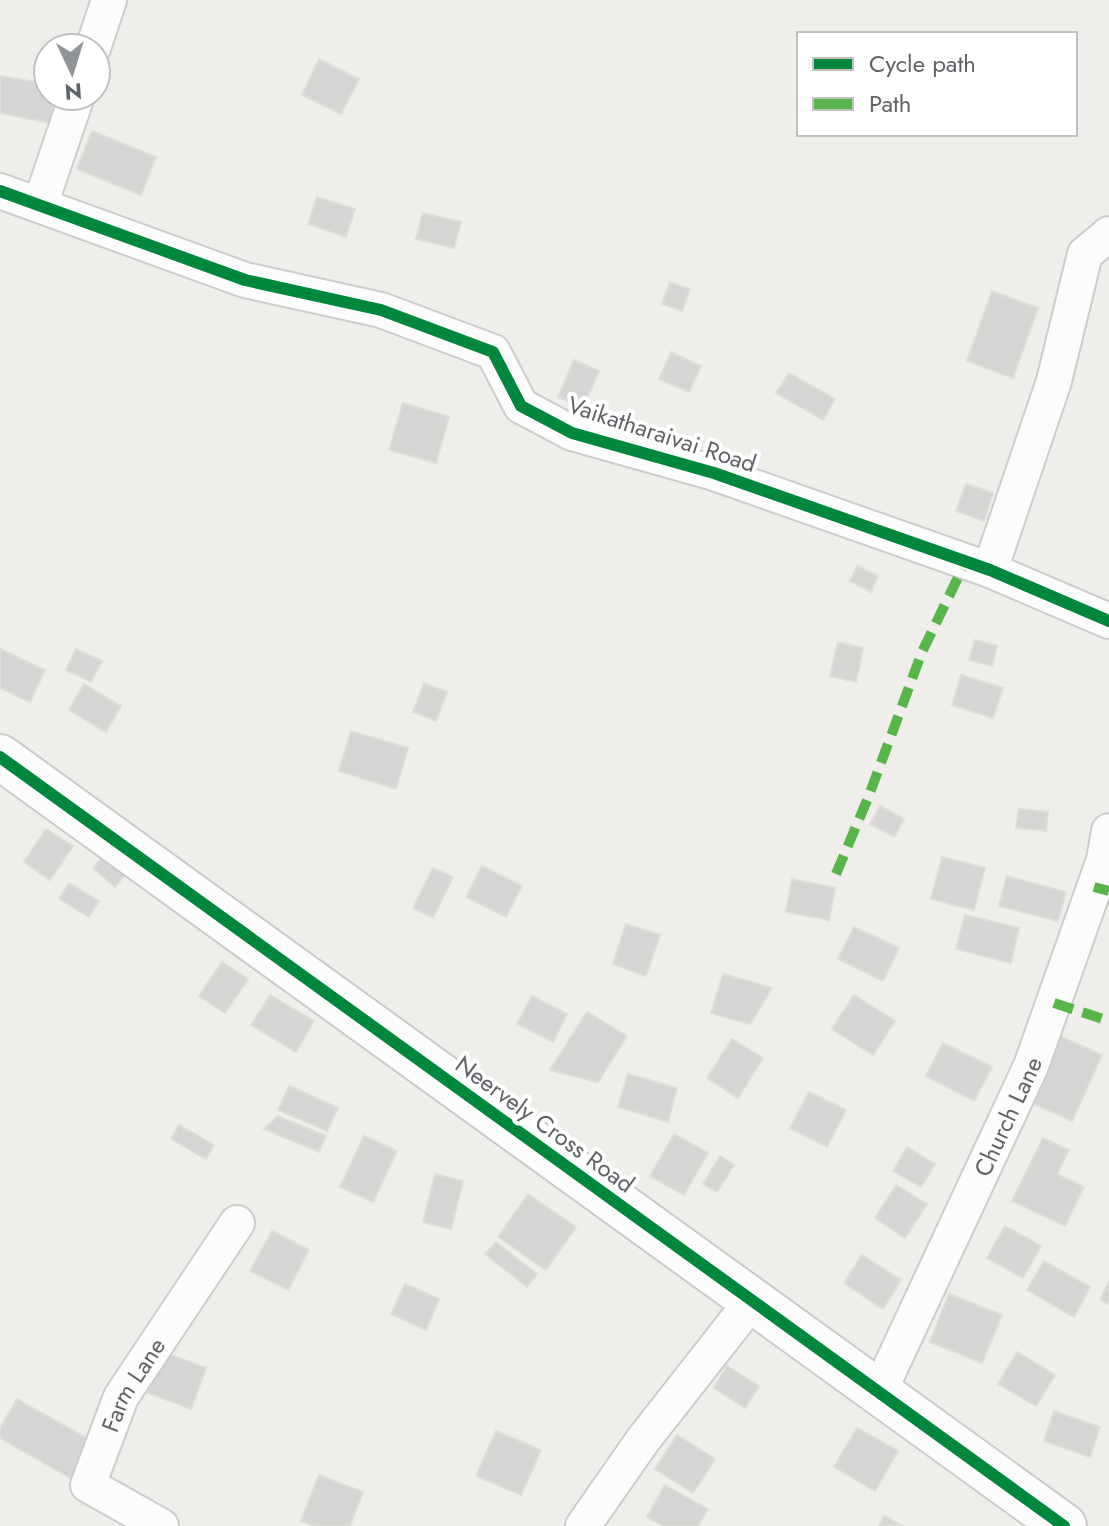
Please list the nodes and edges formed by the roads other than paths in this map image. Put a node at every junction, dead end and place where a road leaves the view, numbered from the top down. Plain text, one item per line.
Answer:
1 (109, 0) edge
2 (98, 32) edge
3 (72, 112) edge
4 (0, 191) edge
5 (40, 205) junction
6 (1109, 234) edge
7 (990, 570) junction
8 (1109, 621) edge
9 (0, 757) edge
10 (1109, 831) edge
11 (237, 1223) dead end
12 (752, 1301) junction
13 (879, 1392) junction
14 (161, 1526) edge
15 (583, 1526) edge
16 (1064, 1526) edge

1 - 2 street
3 - 5 street
4 - 5 street, Vaikatharaivai Road
5 - 7 street, Vaikatharaivai Road
6 - 7 street
7 - 8 street, Vaikatharaivai Road
9 - 12 street, Neervely Cross Road
10 - 13 street, Church Lane
11 - 14 street, Farm Lane
12 - 13 street, Neervely Cross Road
12 - 15 street
13 - 16 street, Neervely Cross Road

